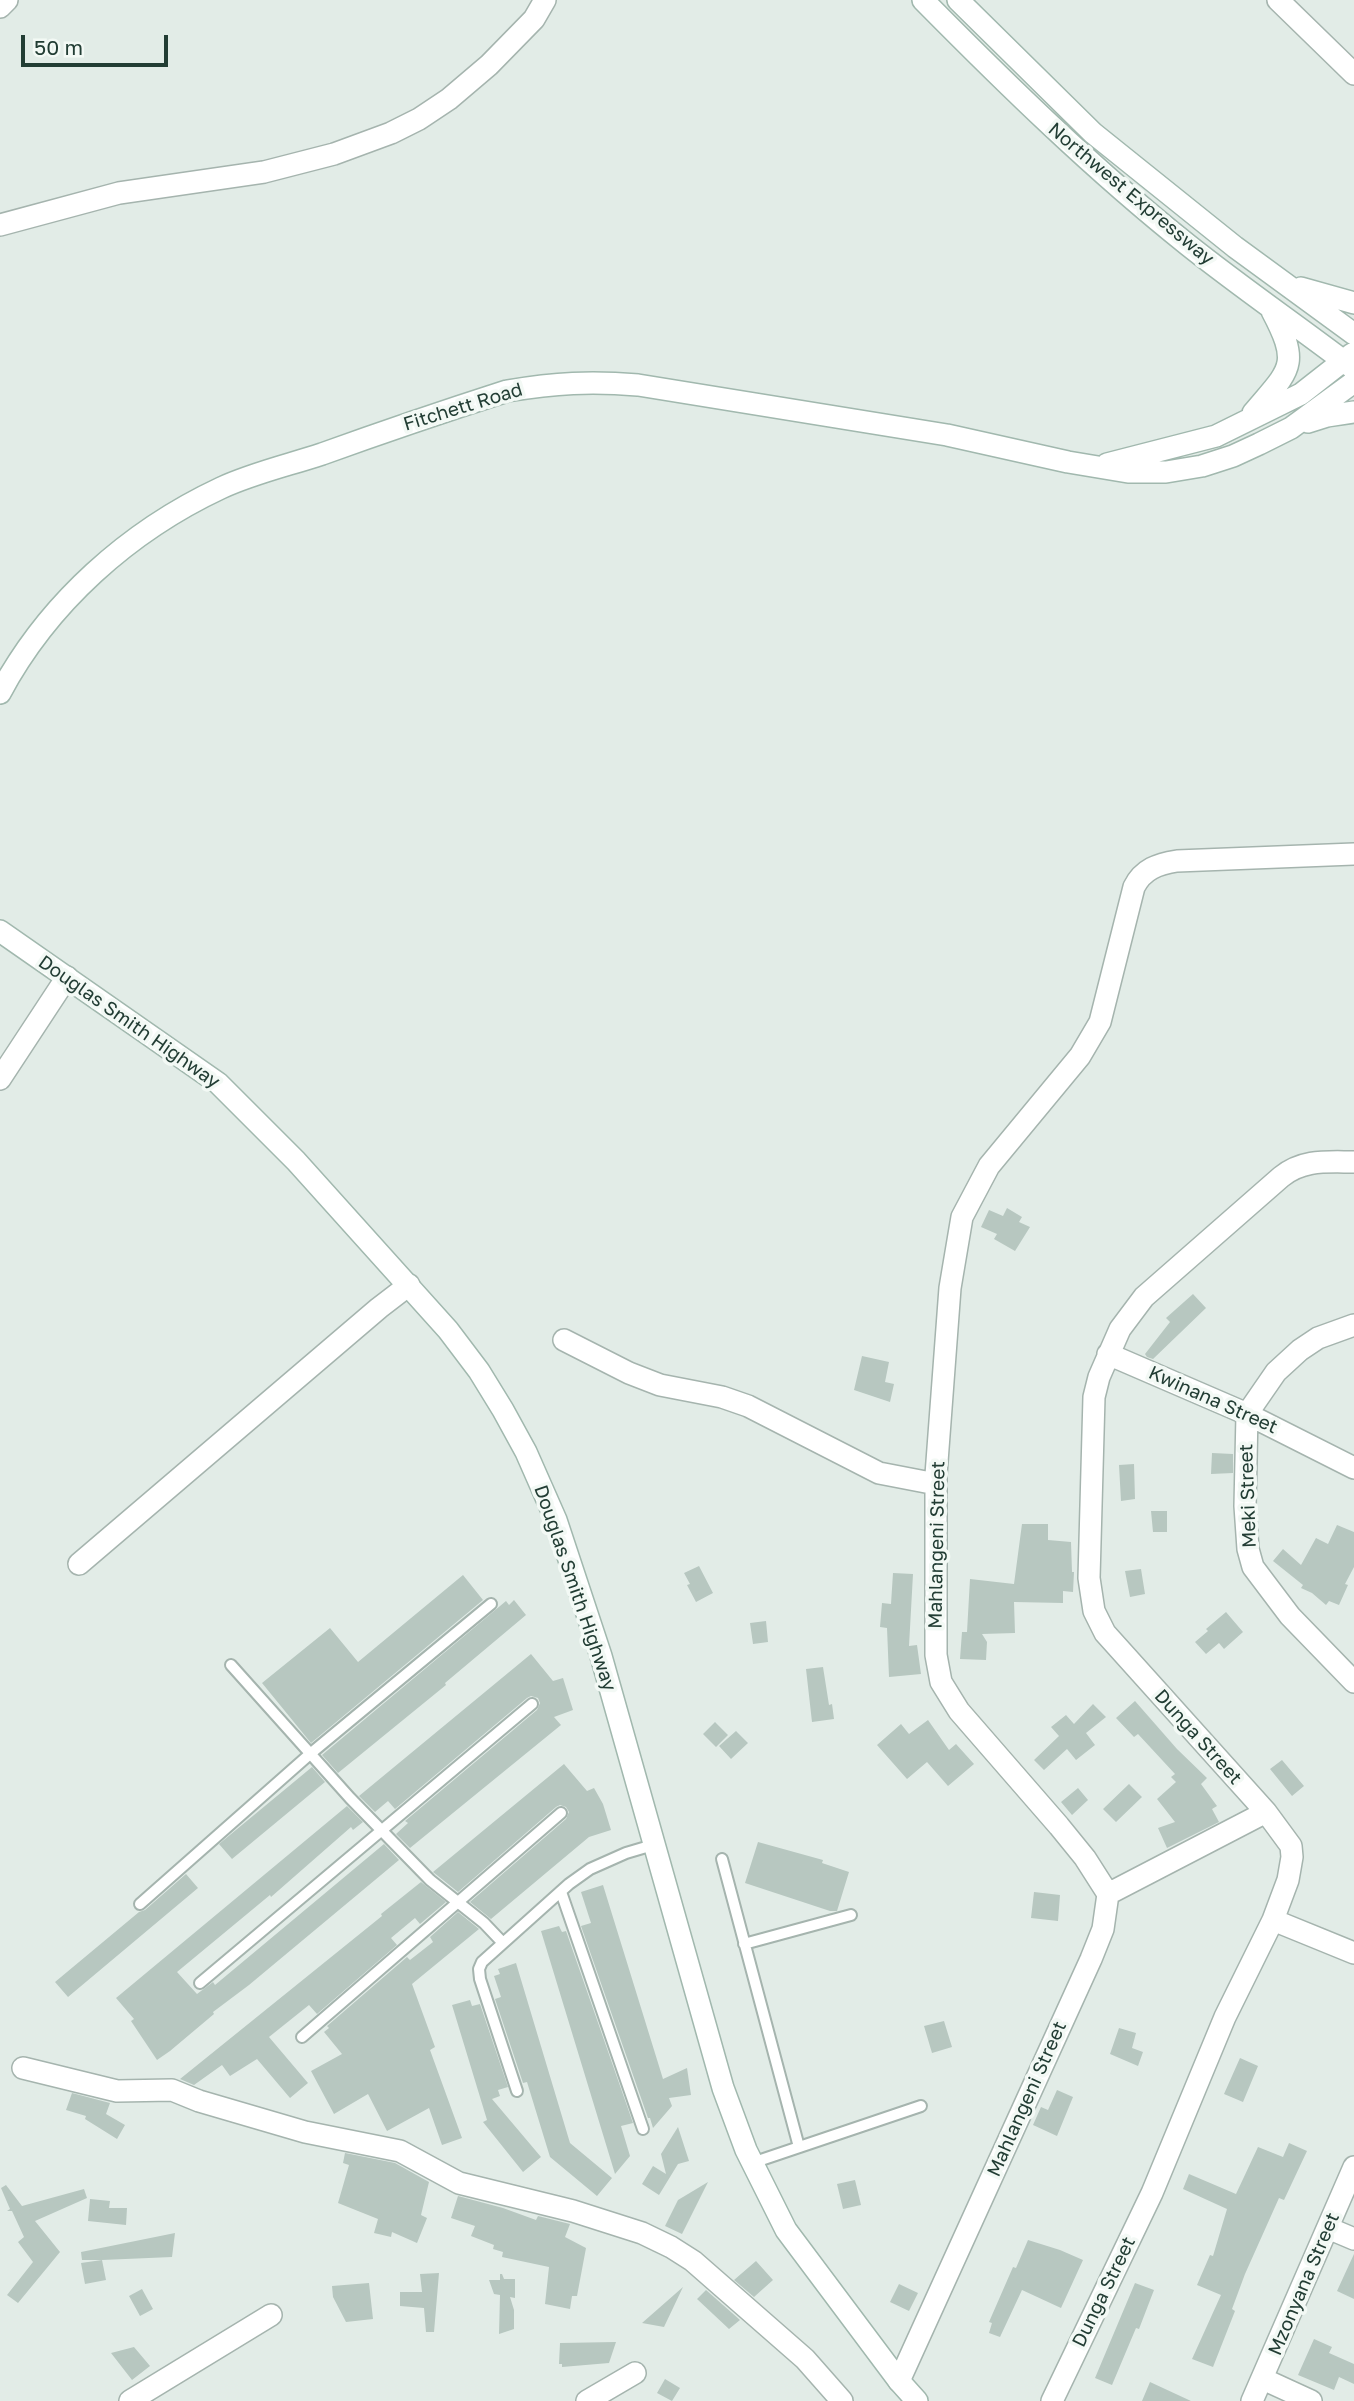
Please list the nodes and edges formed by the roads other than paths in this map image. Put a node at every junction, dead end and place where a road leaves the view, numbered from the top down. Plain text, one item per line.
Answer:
1 (7, 0) edge
2 (545, 0) edge
3 (923, 0) edge
4 (958, 0) edge
5 (1278, 0) edge
6 (0, 7) edge
7 (1354, 74) edge
8 (0, 225) edge
9 (1286, 283) junction
10 (1354, 303) edge
11 (1270, 307) junction
12 (1354, 334) edge
13 (1351, 361) edge
14 (1354, 382) edge
15 (1354, 412) edge
16 (1247, 420) junction
17 (1291, 428) junction
18 (1098, 466) junction
19 (0, 693) edge
20 (1354, 854) edge
21 (0, 931) edge
22 (66, 978) junction
23 (0, 1079) edge
24 (1354, 1162) edge
25 (404, 1280) junction
26 (1354, 1325) edge
27 (564, 1340) dead end
28 (1108, 1354) junction
29 (1247, 1414) junction
30 (1354, 1468) edge
31 (936, 1484) junction
32 (79, 1564) dead end
33 (491, 1604) dead end
34 (231, 1665) dead end
35 (1354, 1682) edge
36 (532, 1704) dead end
37 (310, 1754) junction
38 (1266, 1812) junction
39 (561, 1813) dead end
40 (383, 1830) junction
41 (653, 1845) junction
42 (722, 1859) dead end
43 (561, 1892) junction
44 (1108, 1894) junction
45 (459, 1903) junction
46 (140, 1904) dead end
47 (850, 1915) dead end
48 (1273, 1920) junction
49 (503, 1943) junction
50 (744, 1944) junction
51 (1354, 1953) edge
52 (200, 1983) dead end
53 (302, 2037) dead end
54 (23, 2068) dead end
55 (517, 2091) dead end
56 (922, 2106) dead end
57 (643, 2129) dead end
58 (799, 2147) junction
59 (752, 2162) junction
60 (1354, 2168) edge
61 (1328, 2228) junction
62 (1354, 2239) edge
63 (271, 2315) dead end
64 (635, 2373) dead end
65 (1263, 2379) junction
66 (899, 2381) junction
67 (130, 2401) edge
68 (587, 2401) edge
69 (842, 2401) edge
70 (917, 2401) edge
71 (1052, 2401) edge
72 (1252, 2401) edge
73 (1311, 2401) edge

1 - 6 street
2 - 8 street
3 - 11 street, Northwest Expressway
4 - 9 street, Northwest Expressway
5 - 7 street
9 - 10 street
9 - 12 street, Northwest Expressway
11 - 13 street, Northwest Expressway
11 - 16 street
13 - 16 street, Fitchett Road
14 - 17 street, Fitchett Road
15 - 17 street
16 - 18 street, Fitchett Road
17 - 18 street, Fitchett Road
18 - 19 street, Fitchett Road
20 - 31 street, Mahlangeni Street
21 - 22 street, Douglas Smith Highway
22 - 23 street
22 - 25 street, Douglas Smith Highway
24 - 28 street, Dunga Street
25 - 32 street
25 - 41 street, Douglas Smith Highway
26 - 29 street
27 - 31 street
28 - 29 street, Kwinana Street
28 - 38 street, Dunga Street
29 - 30 street, Kwinana Street
29 - 35 street, Meki Street
31 - 44 street, Mahlangeni Street
33 - 37 lane
34 - 37 lane
36 - 40 lane
37 - 40 lane
37 - 46 lane
38 - 44 street
38 - 48 street, Dunga Street
39 - 45 lane
40 - 45 lane
40 - 52 lane
41 - 43 lane
41 - 59 street, Douglas Smith Highway
42 - 50 lane
43 - 49 lane
43 - 57 lane
44 - 66 street, Mahlangeni Street
45 - 49 lane
45 - 53 lane
47 - 50 lane
48 - 51 street
48 - 71 street, Dunga Street
49 - 55 lane
50 - 58 lane
54 - 69 street
56 - 58 lane
58 - 59 lane
59 - 66 street, Douglas Smith Highway
60 - 61 street, Mzonyana Street
61 - 62 street
61 - 65 street, Mzonyana Street
63 - 67 street
64 - 68 street
65 - 72 street, Mzonyana Street
65 - 73 street
66 - 70 street, Douglas Smith Highway

